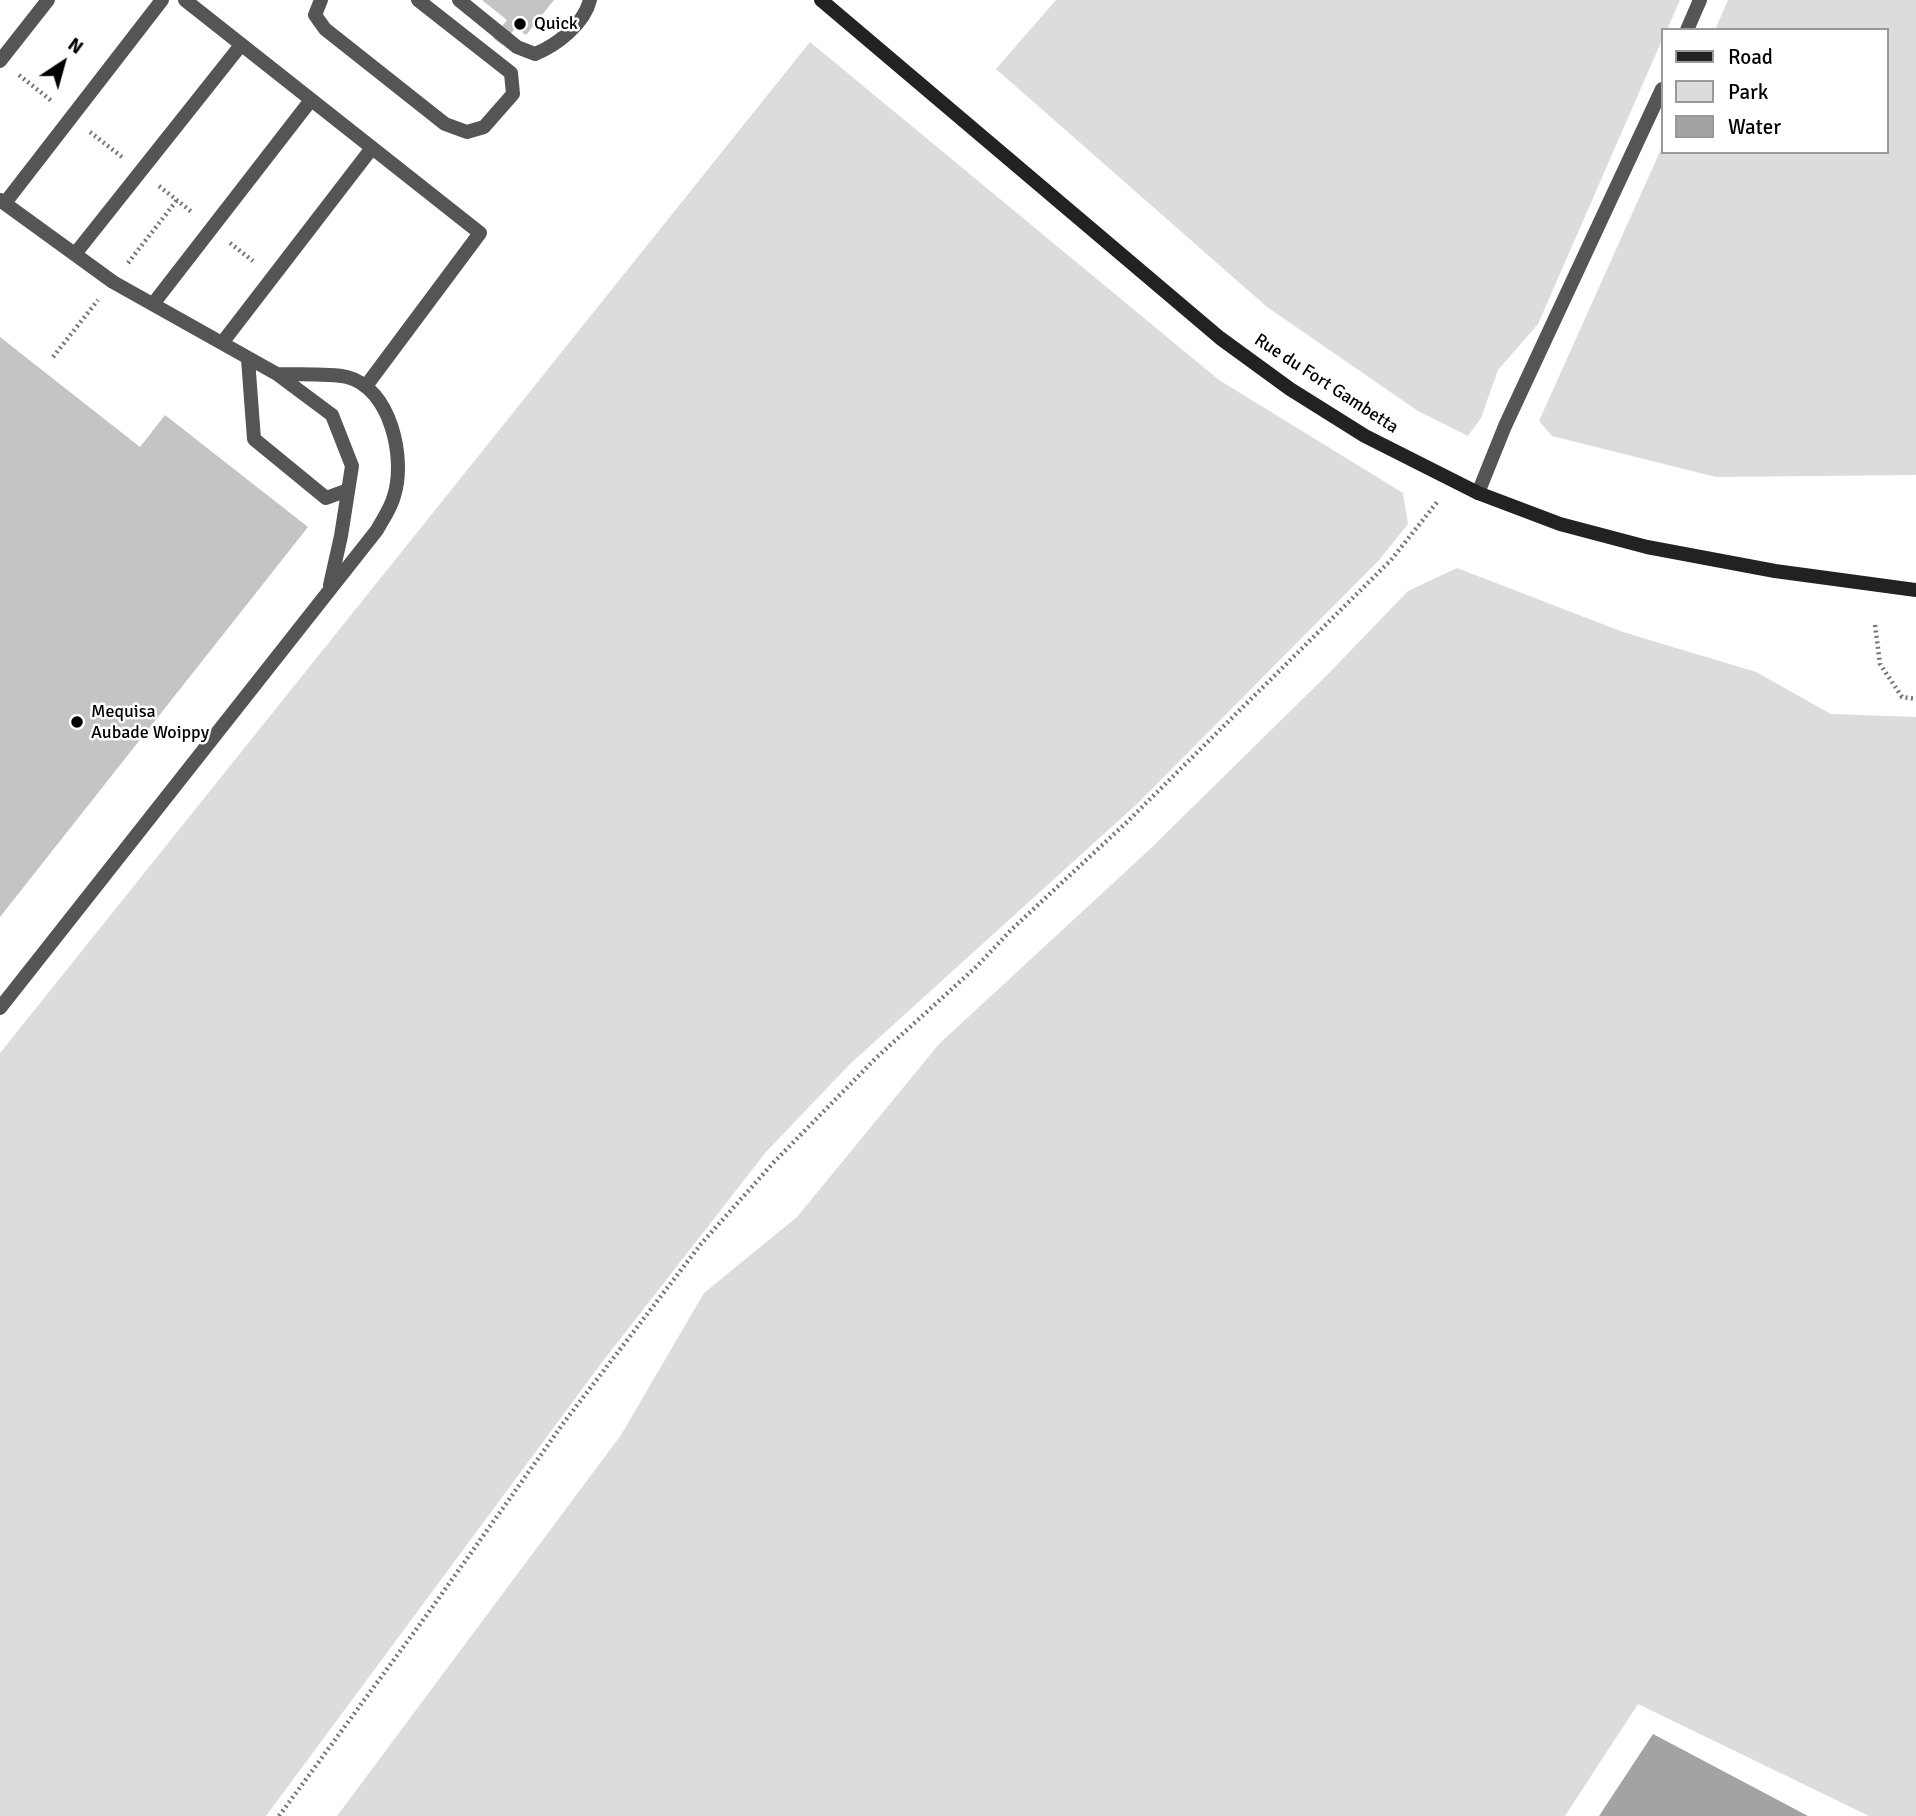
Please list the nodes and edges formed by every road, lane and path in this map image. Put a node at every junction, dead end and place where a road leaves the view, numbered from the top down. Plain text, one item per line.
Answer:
1 (48, 0) edge
2 (162, 0) edge
3 (185, 0) edge
4 (321, 0) edge
5 (418, 0) edge
6 (459, 0) edge
7 (590, 0) edge
8 (821, 0) edge
9 (1700, 0) edge
10 (1688, 28) edge
11 (241, 45) junction
12 (0, 61) edge
13 (1660, 93) edge
14 (311, 100) junction
15 (372, 148) junction
16 (3, 202) edge
17 (75, 254) junction
18 (153, 304) junction
19 (222, 343) junction
20 (248, 359) junction
21 (277, 374) junction
22 (366, 386) junction
23 (1453, 481) junction
24 (348, 490) junction
25 (1478, 493) junction
26 (329, 590) junction
27 (1916, 590) edge
28 (1875, 625) dead end
29 (1916, 699) edge
30 (0, 1008) edge
31 (279, 1816) edge

1 - 12 street
2 - 16 street
3 - 11 street
4 - 5 street
6 - 7 street
8 - 23 main road, Rue du Fort Gambetta
9 - 10 street
11 - 14 street
11 - 17 street
13 - 25 street
14 - 15 street
14 - 18 street
15 - 19 street
15 - 22 street
16 - 17 street
17 - 18 street
18 - 19 street
19 - 20 street
20 - 21 street
20 - 24 street
21 - 22 street
21 - 24 street
22 - 26 street
23 - 25 main road, Rue du Fort Gambetta
23 - 31 path
24 - 26 street
25 - 27 main road, Rue du Fort Gambetta
26 - 30 street
28 - 29 path

